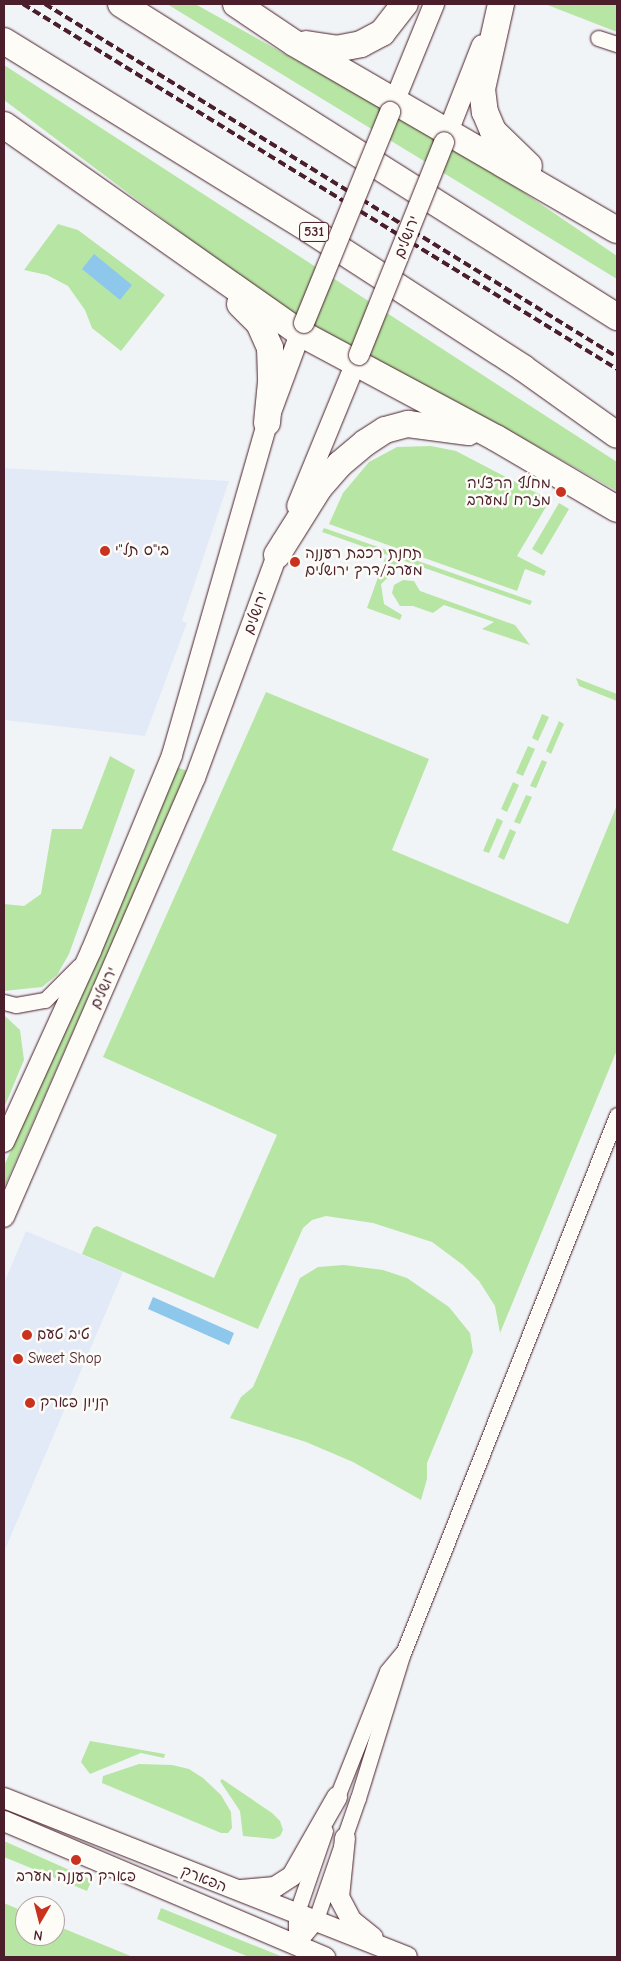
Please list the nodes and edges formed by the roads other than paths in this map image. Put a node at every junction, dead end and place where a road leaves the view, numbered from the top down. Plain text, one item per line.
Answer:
1 (121, 4) edge
2 (236, 4) edge
3 (405, 4) edge
4 (434, 4) edge
5 (500, 4) edge
6 (598, 38) dead end
7 (4, 41) edge
8 (294, 42) junction
9 (617, 44) edge
10 (393, 106) junction
11 (4, 124) edge
12 (446, 137) junction
13 (582, 208) junction
14 (617, 230) edge
15 (206, 266) junction
16 (617, 316) edge
17 (302, 328) junction
18 (357, 360) junction
19 (267, 423) junction
20 (617, 435) edge
21 (496, 438) junction
22 (617, 509) edge
23 (277, 555) junction
24 (91, 951) junction
25 (4, 1002) edge
26 (617, 1114) edge
27 (4, 1142) edge
28 (4, 1217) edge
29 (402, 1653) junction
30 (337, 1797) junction
31 (4, 1798) edge
32 (4, 1822) edge
33 (345, 1838) junction
34 (226, 1888) junction
35 (296, 1915) junction
36 (316, 1922) junction
37 (296, 1945) junction
38 (397, 1954) edge
39 (325, 1957) edge

1 - 16 highway
2 - 8 highway
3 - 8 highway
4 - 10 main road, ירושלים
5 - 12 main road, ירושלים
5 - 13 highway
6 - 9 street
7 - 20 highway, 531
8 - 10 highway
10 - 12 highway
10 - 17 main road, ירושלים, bridge
11 - 15 highway
12 - 13 highway
12 - 18 main road, ירושלים, bridge
13 - 14 highway
15 - 17 highway
15 - 19 highway
17 - 18 highway
17 - 19 main road, ירושלים
18 - 21 highway
18 - 23 main road, ירושלים
19 - 24 main road, ירושלים
21 - 22 highway
21 - 23 highway
23 - 28 main road, ירושלים
24 - 25 street
24 - 27 main road, ירושלים
26 - 29 street
29 - 30 street
29 - 33 street
30 - 34 main road
30 - 35 street
31 - 34 main road, הפארק
32 - 37 main road, הפארק
33 - 36 street
33 - 38 main road
34 - 35 main road, הפארק
35 - 36 main road, הפארק
35 - 37 street
36 - 37 street
36 - 38 main road, הפארק
37 - 39 main road, הפארק

